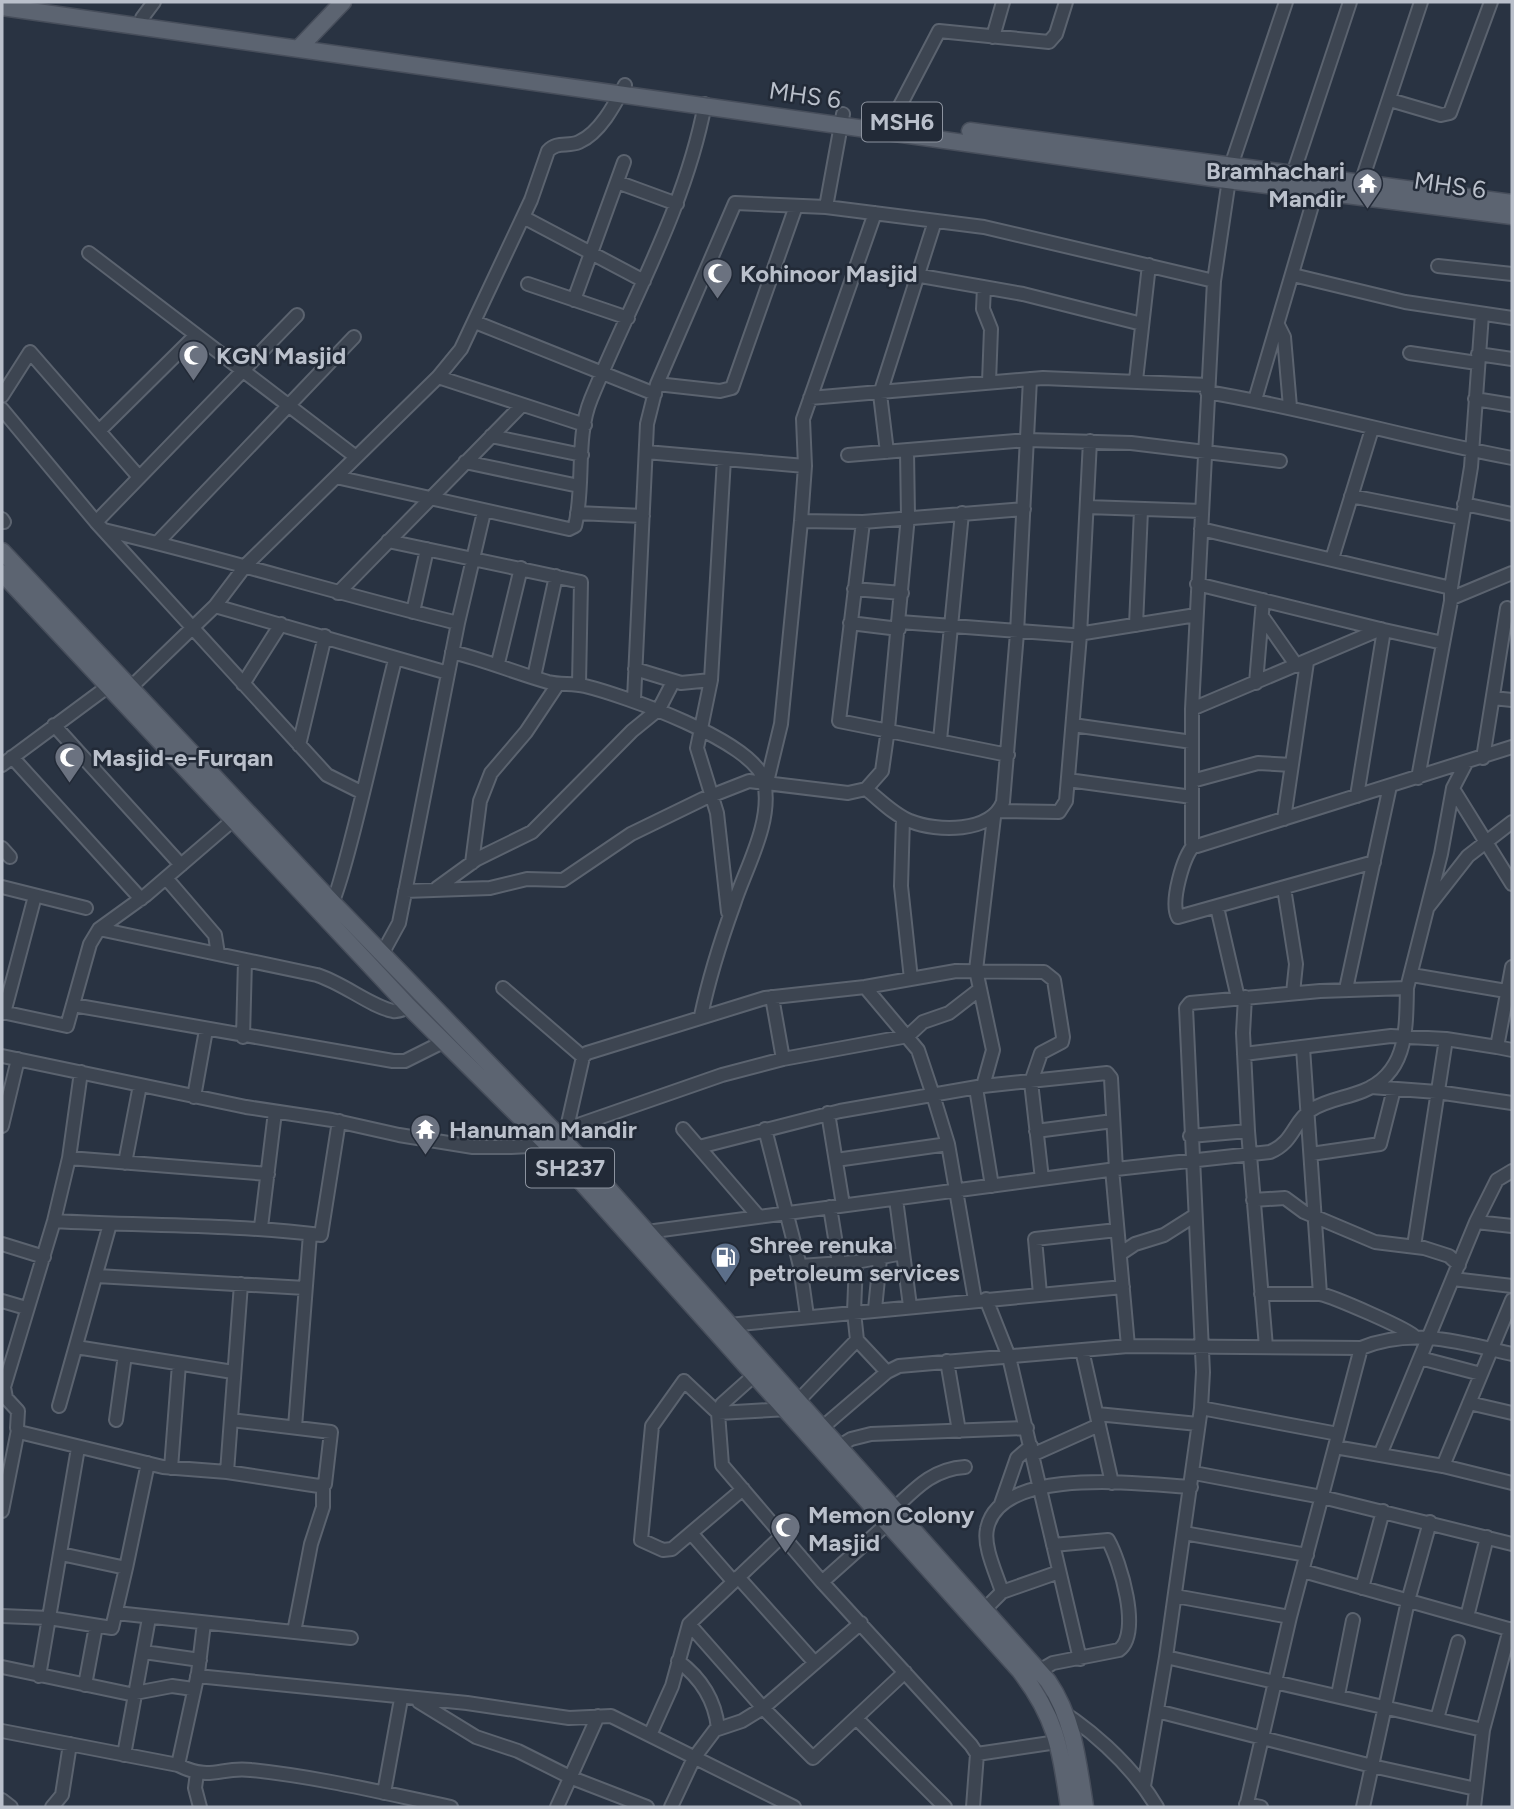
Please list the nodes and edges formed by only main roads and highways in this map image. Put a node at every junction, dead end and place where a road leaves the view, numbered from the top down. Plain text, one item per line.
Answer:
1 (18, 2) edge
2 (329, 2) edge
3 (343, 2) edge
4 (2, 7) edge
5 (296, 43) junction
6 (623, 89) junction
7 (843, 119) junction
8 (1229, 173) junction
9 (1319, 183) junction
10 (1512, 205) edge
11 (2, 551) edge
12 (2, 573) edge
13 (119, 687) junction
14 (328, 910) junction
15 (558, 1138) junction
16 (761, 1370) junction
17 (816, 1432) junction
18 (891, 1516) junction
19 (1069, 1807) edge
20 (1085, 1807) edge

1 - 5 main road
2 - 5 main road
3 - 5 main road
4 - 5 main road
5 - 6 main road, MSH6
6 - 7 main road, MSH6
6 - 7 main road, MHS 6
7 - 8 main road, MHS 6
7 - 8 main road, MSH6
8 - 9 main road, MHS 6
8 - 9 main road, MSH6
9 - 10 main road, MHS 6
9 - 10 main road, MSH6
11 - 13 main road, SH237
12 - 13 main road, SH237
13 - 14 main road, SH237
14 - 15 main road, SH237
14 - 15 main road, SH237
15 - 16 main road, SH237
15 - 16 main road, SH237
16 - 17 main road, SH237
17 - 18 main road, SH237
17 - 18 main road, SH237
18 - 19 main road, SH237
18 - 20 main road, SH237

